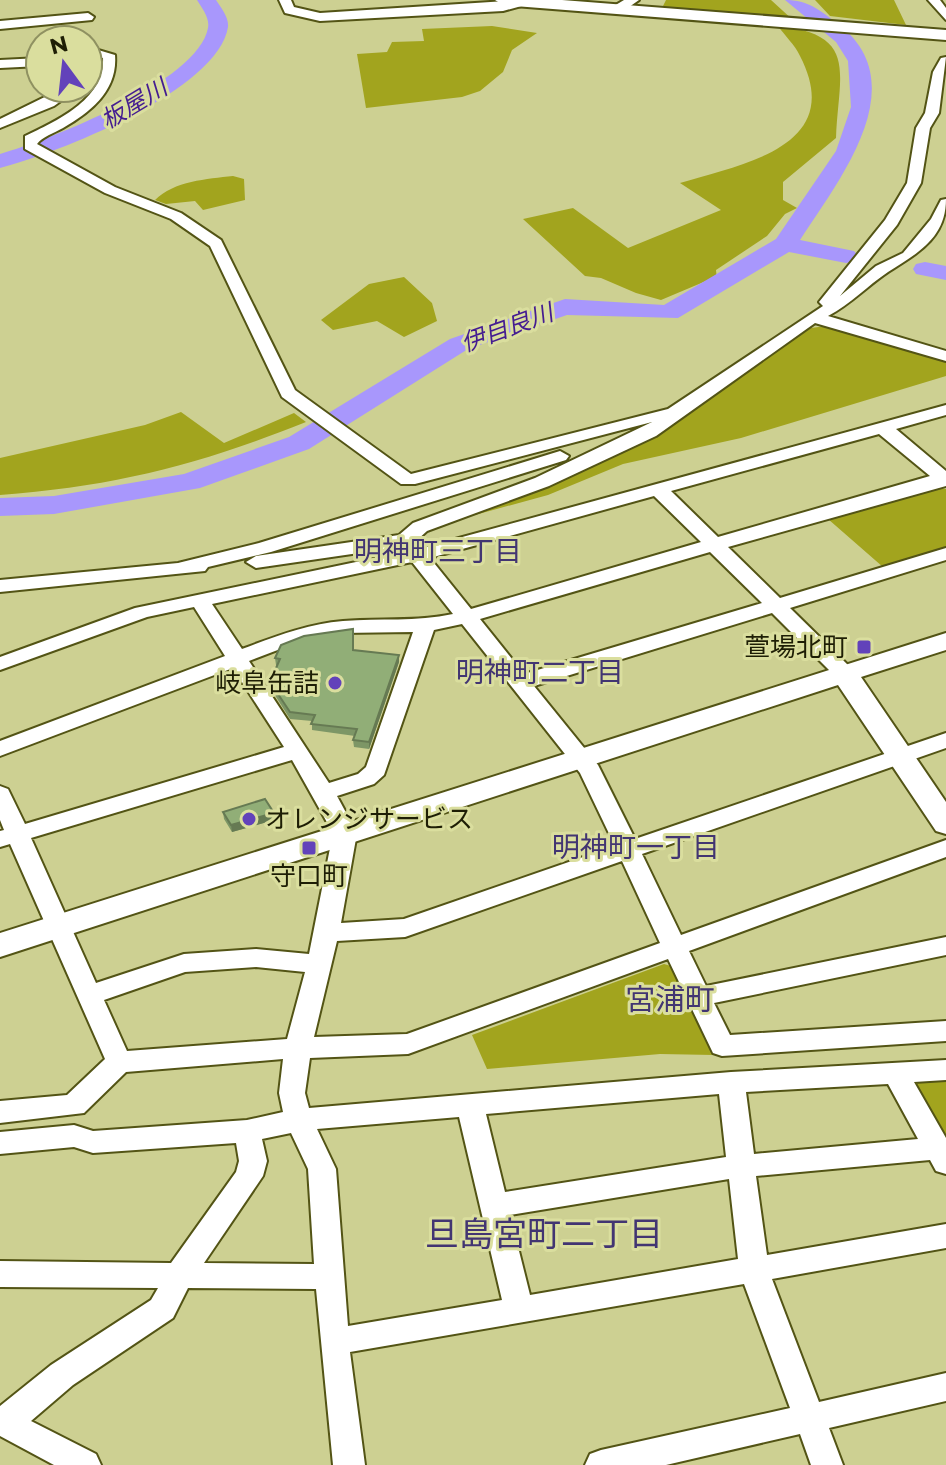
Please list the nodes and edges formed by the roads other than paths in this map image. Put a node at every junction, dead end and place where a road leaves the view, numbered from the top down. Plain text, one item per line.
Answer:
1 (285, 0) edge
2 (503, 0) edge
3 (633, 0) edge
4 (934, 0) edge
5 (87, 1) edge
6 (530, 2) junction
7 (618, 9) junction
8 (946, 16) edge
9 (88, 24) edge
10 (0, 25) edge
11 (24, 26) edge
12 (946, 35) edge
13 (104, 54) edge
14 (946, 61) edge
15 (24, 63) edge
16 (0, 64) edge
17 (104, 84) edge
18 (47, 104) edge
19 (87, 104) edge
20 (0, 124) edge
21 (946, 203) edge
22 (813, 317) junction
23 (946, 356) edge
24 (946, 410) edge
25 (670, 416) junction
26 (883, 428) junction
27 (945, 479) edge
28 (659, 490) junction
29 (714, 545) junction
30 (411, 547) junction
31 (946, 554) edge
32 (186, 566) junction
33 (0, 586) edge
34 (199, 600) junction
35 (774, 606) junction
36 (466, 617) junction
37 (425, 626) junction
38 (946, 641) edge
39 (236, 659) junction
40 (0, 664) edge
41 (844, 673) junction
42 (519, 683) junction
43 (946, 740) edge
44 (0, 749) edge
45 (296, 751) junction
46 (900, 755) junction
47 (581, 757) junction
48 (324, 792) junction
49 (0, 794) edge
50 (946, 824) edge
51 (345, 833) junction
52 (9, 837) edge
53 (946, 848) edge
54 (628, 850) junction
55 (58, 926) junction
56 (327, 933) junction
57 (0, 945) edge
58 (946, 946) edge
59 (673, 949) junction
60 (318, 964) junction
61 (89, 995) junction
62 (697, 997) junction
63 (946, 1031) edge
64 (298, 1048) junction
65 (119, 1062) junction
66 (946, 1070) edge
67 (894, 1071) junction
68 (731, 1082) junction
69 (470, 1105) junction
70 (0, 1112) edge
71 (299, 1120) junction
72 (247, 1131) junction
73 (0, 1143) edge
74 (942, 1156) edge
75 (741, 1166) junction
76 (493, 1206) junction
77 (946, 1236) edge
78 (754, 1271) junction
79 (0, 1274) edge
80 (180, 1274) junction
81 (330, 1277) junction
82 (519, 1311) junction
83 (334, 1342) junction
84 (946, 1387) edge
85 (808, 1415) junction
86 (4, 1420) edge
87 (85, 1465) edge
88 (349, 1465) edge
89 (601, 1465) edge
90 (827, 1465) edge

1 - 6 street
2 - 6 street
3 - 7 street
4 - 8 street
5 - 9 street
6 - 7 street
7 - 12 street
10 - 11 street
13 - 17 street
14 - 22 street
15 - 16 street
18 - 20 street
19 - 25 street
21 - 22 street
22 - 23 street
22 - 25 street
24 - 26 street
25 - 30 street
25 - 32 street
26 - 27 street
26 - 28 street
27 - 29 street
28 - 29 street
28 - 30 street
29 - 35 street
29 - 36 street
30 - 32 street
30 - 34 street
30 - 36 street
31 - 35 street
32 - 33 street
34 - 39 street
34 - 40 street
35 - 41 street
35 - 42 street
36 - 37 street
36 - 42 street
37 - 39 street
37 - 48 street
38 - 41 street
39 - 44 street
39 - 45 street
41 - 46 street
41 - 47 street
42 - 47 street
43 - 46 street
45 - 48 street
45 - 52 street
46 - 50 street
46 - 54 street
47 - 51 street
47 - 54 street
48 - 51 street
49 - 52 street
51 - 55 street
51 - 56 street
52 - 55 street
53 - 59 street
54 - 56 street
54 - 59 street
55 - 57 street
55 - 61 street
56 - 60 street
58 - 62 street
59 - 62 street
59 - 64 street
60 - 61 street
60 - 64 street
61 - 65 street
62 - 63 street
64 - 65 street
64 - 71 street
65 - 70 street
66 - 67 street
67 - 68 street
67 - 74 street
68 - 69 street
68 - 75 street
69 - 71 street
69 - 76 street
71 - 72 street
71 - 81 street
72 - 73 street
72 - 80 street
74 - 75 street
75 - 76 street
75 - 78 street
76 - 82 street
77 - 78 street
78 - 82 street
78 - 85 street
79 - 80 street
80 - 81 street
80 - 86 street
81 - 83 street
82 - 83 street
83 - 88 street
84 - 85 street
85 - 89 street
85 - 90 street
86 - 87 street

